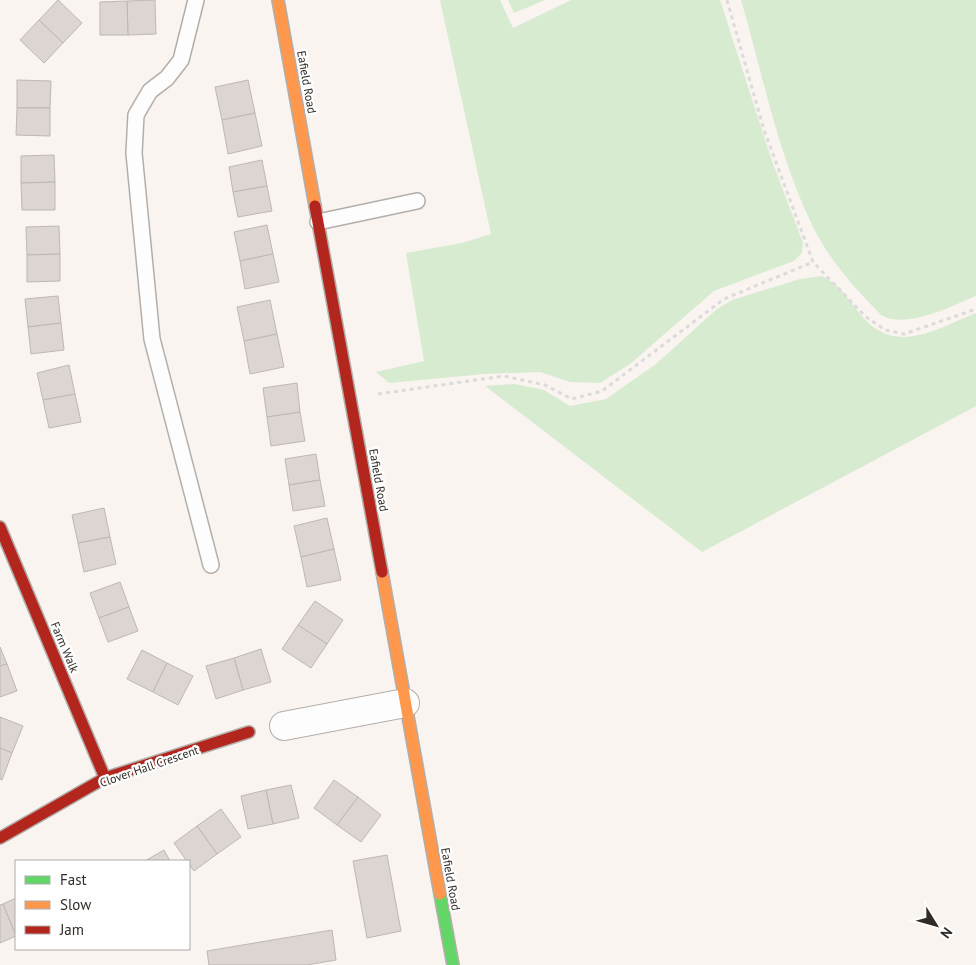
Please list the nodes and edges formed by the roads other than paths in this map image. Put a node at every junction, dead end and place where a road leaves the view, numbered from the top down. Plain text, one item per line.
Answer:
1 (196, 0) edge
2 (278, 0) edge
3 (416, 201) dead end
4 (318, 222) junction
5 (0, 527) edge
6 (211, 564) dead end
7 (405, 703) junction
8 (284, 726) dead end
9 (249, 732) dead end
10 (105, 778) junction
11 (0, 838) edge
12 (453, 965) edge

1 - 6 lane
2 - 4 street, Eafield Road
3 - 4 lane
4 - 7 street, Eafield Road
5 - 10 street, Farm Walk
7 - 8 street
7 - 12 street, Eafield Road
9 - 10 street, Clover Hall Crescent
10 - 11 street, Clover Hall Crescent

